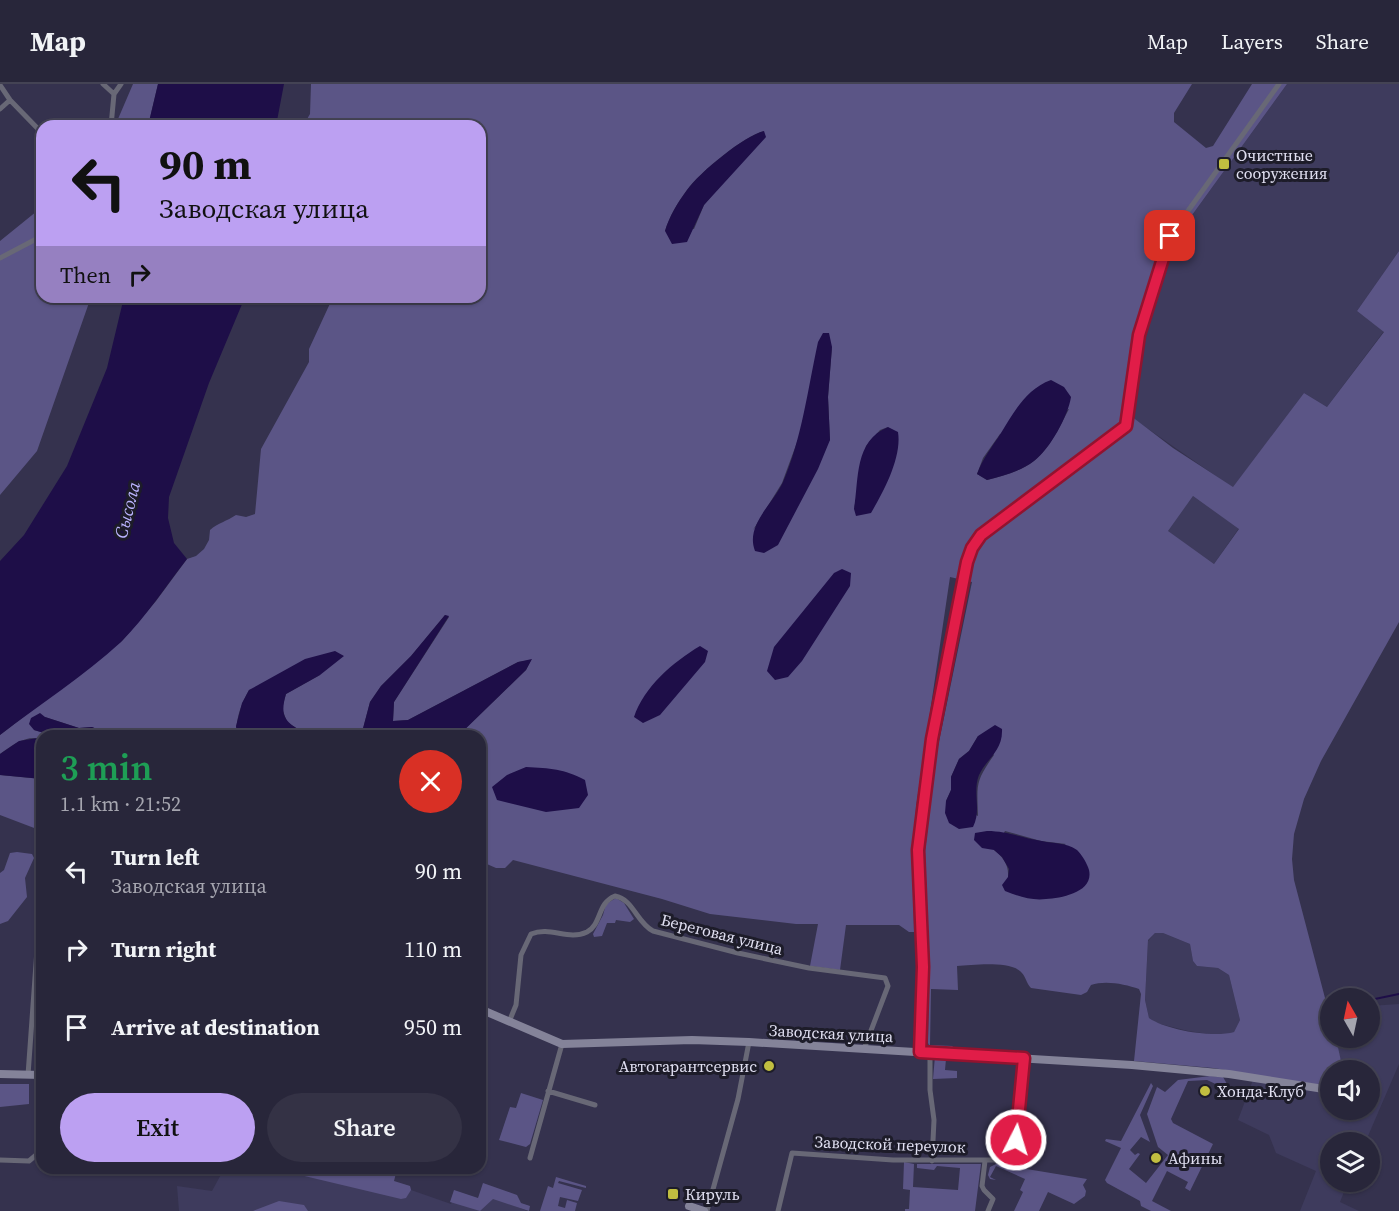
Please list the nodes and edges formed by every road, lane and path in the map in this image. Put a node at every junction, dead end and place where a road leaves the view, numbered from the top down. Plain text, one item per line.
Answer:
1 (103, 84) edge
2 (121, 84) edge
3 (1279, 84) edge
4 (0, 85) edge
5 (114, 94) junction
6 (10, 100) junction
7 (0, 109) edge
8 (112, 120) edge
9 (36, 127) edge
10 (36, 239) edge
11 (0, 258) edge
12 (36, 960) edge
13 (486, 1012) edge
14 (509, 1022) junction
15 (749, 1042) junction
16 (562, 1044) junction
17 (864, 1049) junction
18 (920, 1052) junction
19 (930, 1052) junction
20 (1024, 1058) junction
21 (0, 1074) edge
22 (28, 1075) junction
23 (36, 1075) edge
24 (1320, 1088) edge
25 (548, 1092) junction
26 (595, 1105) dead end
27 (36, 1155) edge
28 (530, 1158) dead end
29 (0, 1160) edge
30 (932, 1161) junction
31 (985, 1161) junction
32 (689, 1206) dead end
33 (706, 1211) edge
34 (778, 1211) edge
35 (988, 1211) edge

1 - 5 street
2 - 5 street
3 - 18 street
4 - 6 street
5 - 8 street
6 - 7 street
6 - 9 street
10 - 11 street
12 - 22 street
13 - 14 street, Заводская улица
14 - 16 street, Заводская улица
14 - 17 street, Береговая улица
15 - 16 street, Заводская улица
15 - 17 street, Заводская улица
15 - 33 street
16 - 25 street
17 - 18 street, Заводская улица
18 - 19 street, Заводская улица
19 - 20 street, Заводская улица
19 - 30 street
20 - 24 street, Заводская улица
20 - 31 street, Заводской переулок
21 - 22 street
22 - 23 street
25 - 26 street
25 - 28 street
27 - 29 street
30 - 31 street, Заводской переулок
30 - 34 street, Заводской переулок
31 - 35 street
32 - 33 street

